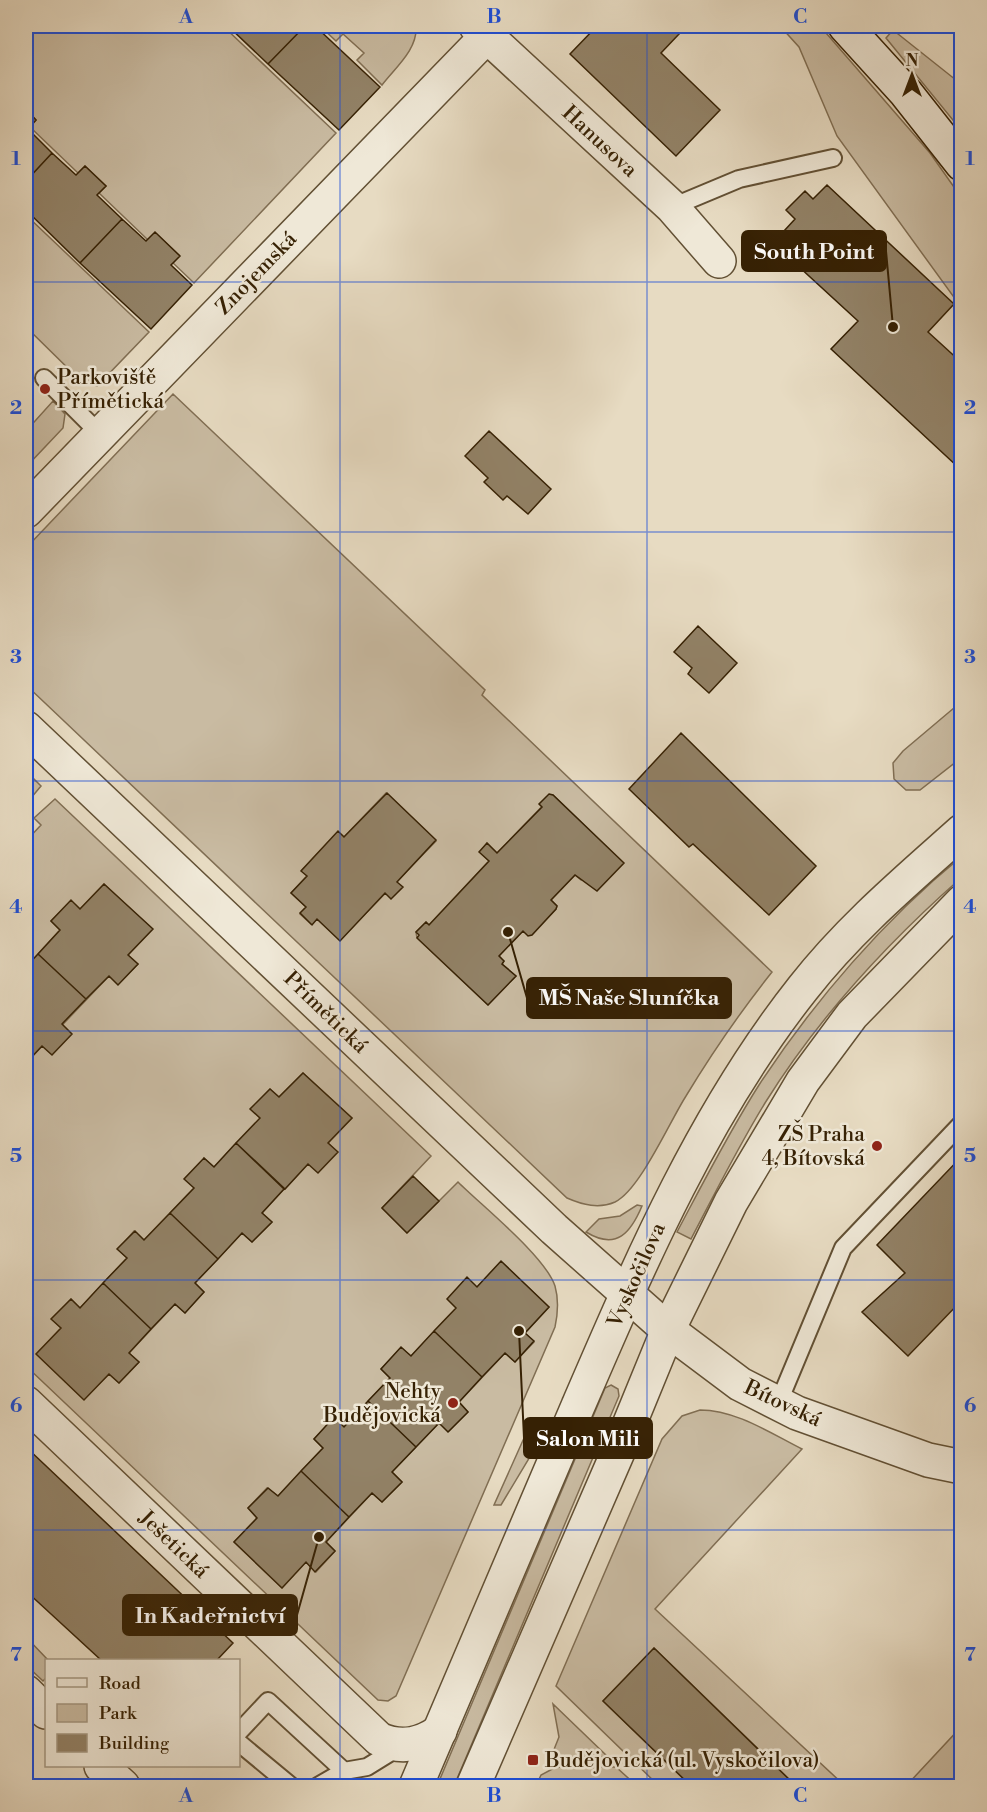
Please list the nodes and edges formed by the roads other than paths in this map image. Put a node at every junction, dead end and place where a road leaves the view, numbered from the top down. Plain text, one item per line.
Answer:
1 (845, 26) edge
2 (481, 31) edge
3 (833, 158) dead end
4 (962, 164) edge
5 (672, 207) junction
6 (719, 261) dead end
7 (44, 378) dead end
8 (100, 434) junction
9 (26, 511) edge
10 (26, 728) edge
11 (962, 831) edge
12 (962, 902) edge
13 (962, 1123) edge
14 (627, 1296) junction
15 (668, 1330) junction
16 (26, 1403) edge
17 (778, 1404) junction
18 (962, 1467) edge
19 (26, 1692) edge
20 (45, 1711) edge
21 (240, 1732) edge
22 (240, 1744) edge
23 (422, 1755) edge
24 (102, 1767) edge
25 (344, 1771) junction
26 (123, 1786) edge
27 (291, 1786) edge
28 (318, 1786) edge
29 (394, 1786) edge
30 (473, 1786) edge

1 - 4 street
2 - 5 street, Hanusova
2 - 8 street, Znojemská
3 - 5 lane
5 - 6 street, Hanusova
7 - 8 lane
8 - 9 street, Znojemská
10 - 14 street, Přímětická
11 - 14 street, Vyskočilova
12 - 15 street
13 - 17 lane
14 - 15 street, Bítovská
14 - 23 street, Vyskočilova
15 - 17 street, Bítovská
15 - 30 street
16 - 23 street, Ješetická
17 - 18 street, Bítovská
19 - 20 street
21 - 25 lane
22 - 27 lane
23 - 25 lane
23 - 29 street
24 - 26 street
25 - 28 lane

